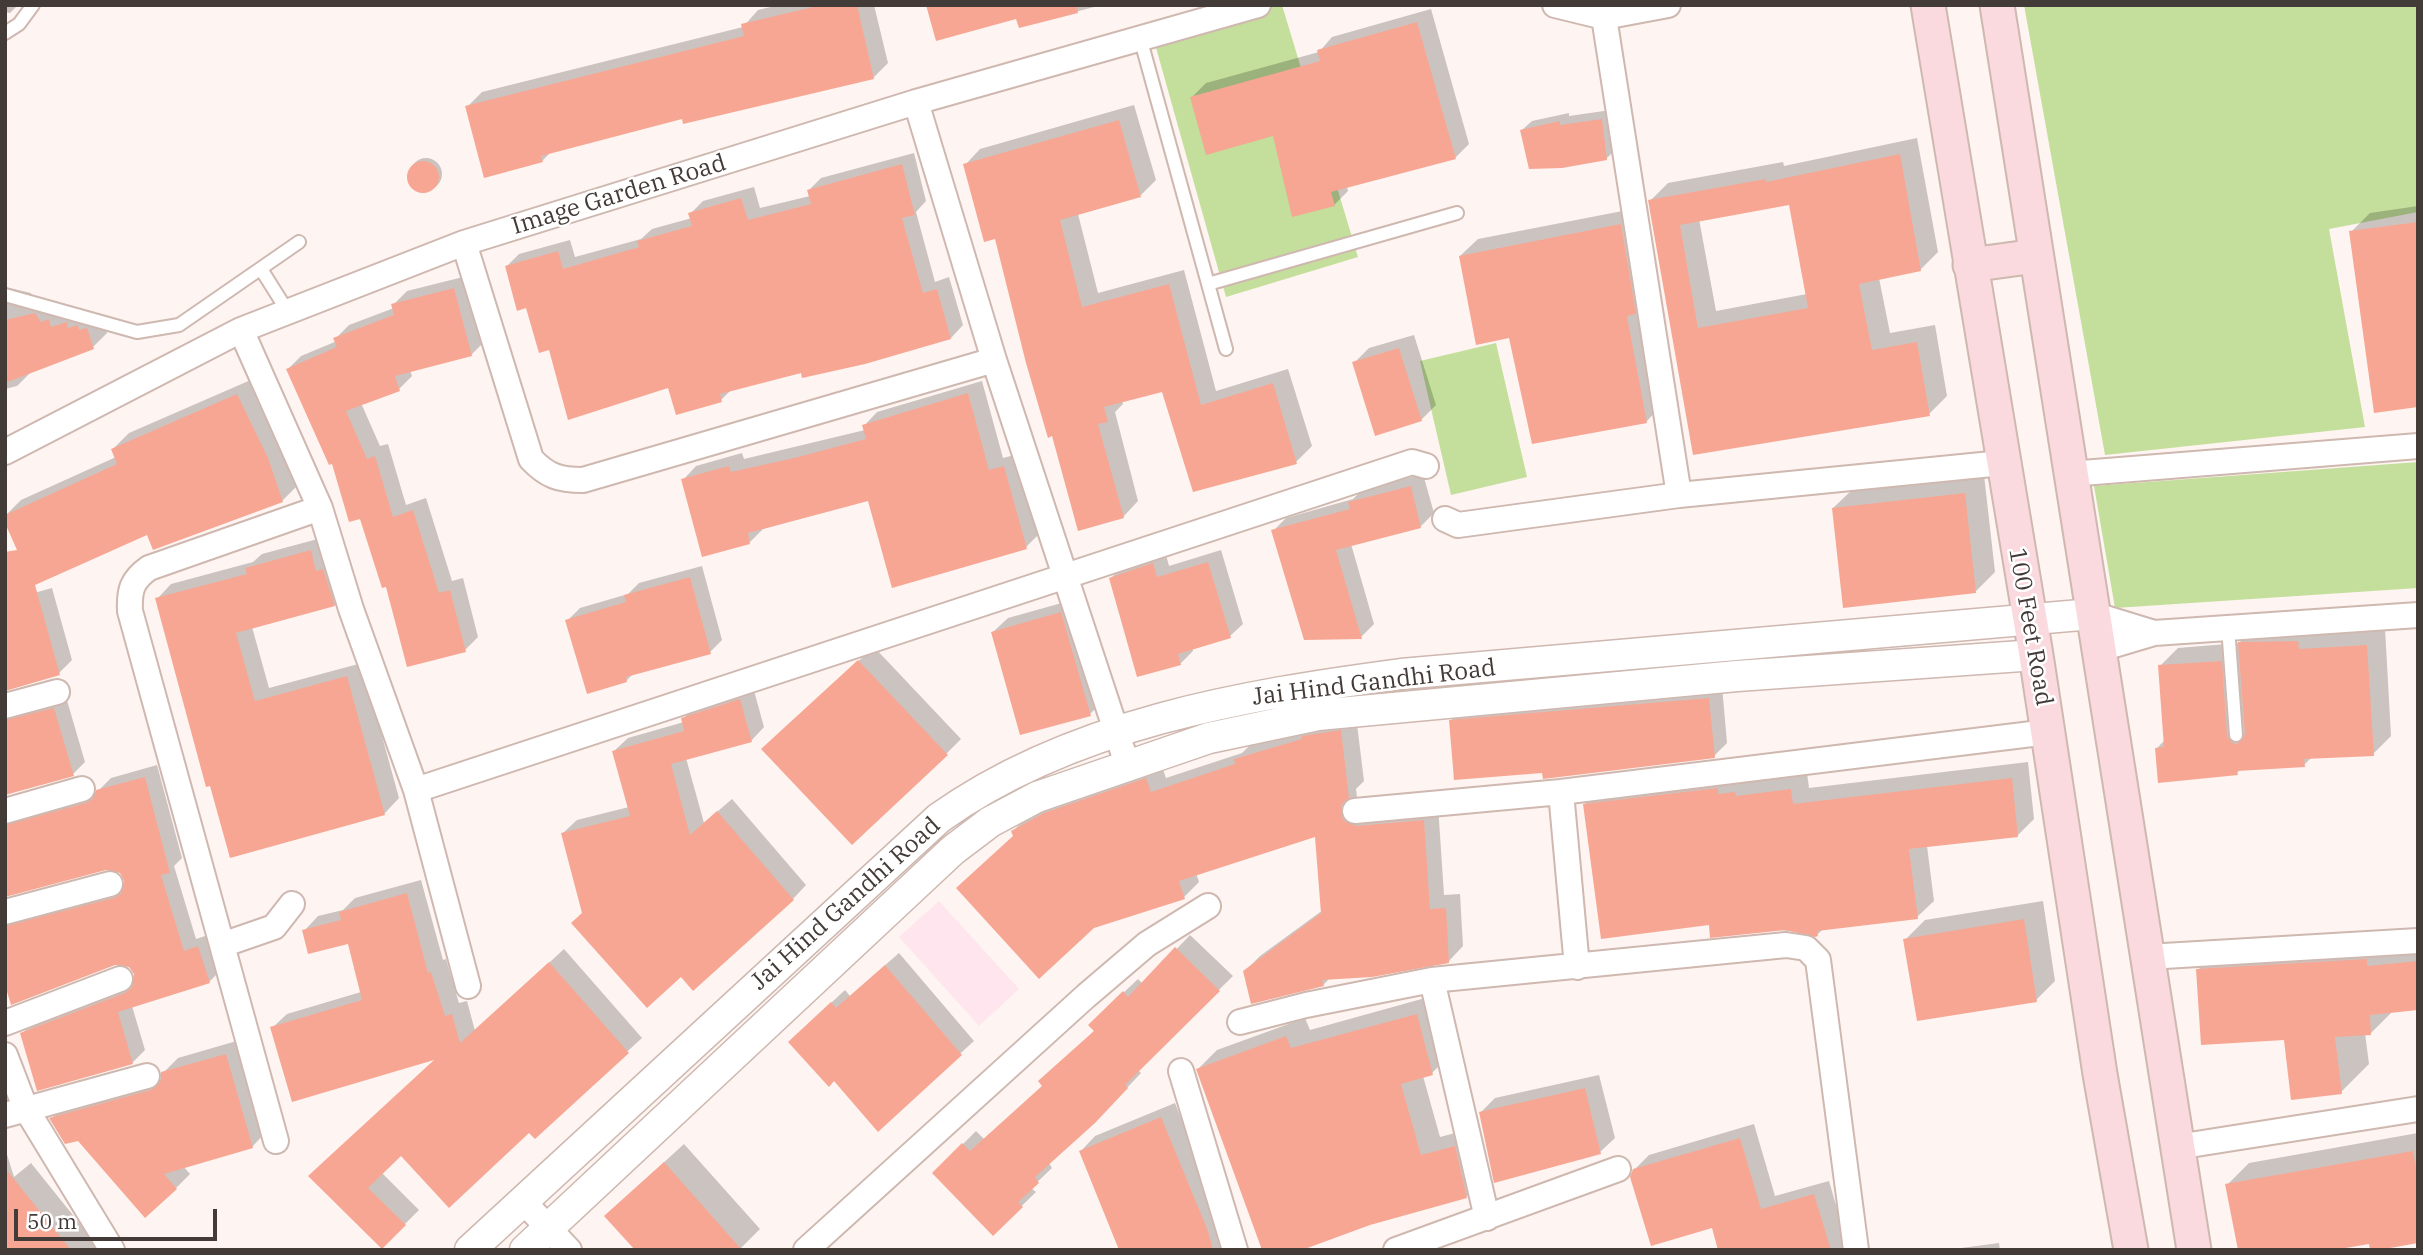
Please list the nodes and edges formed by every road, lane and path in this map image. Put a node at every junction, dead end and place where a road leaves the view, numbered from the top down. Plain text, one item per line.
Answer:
1 (33, 5) edge
2 (1258, 5) edge
3 (1555, 5) edge
4 (1668, 5) edge
5 (1928, 5) edge
6 (1997, 5) edge
7 (1604, 17) junction
8 (5, 33) edge
9 (1141, 41) junction
10 (916, 102) junction
11 (1457, 213) dead end
12 (299, 242) dead end
13 (464, 243) junction
14 (2036, 256) junction
15 (1970, 265) junction
16 (261, 269) junction
17 (1208, 284) junction
18 (5, 295) edge
19 (288, 312) junction
20 (241, 330) junction
21 (1226, 349) dead end
22 (994, 360) junction
23 (2418, 446) edge
24 (5, 452) edge
25 (2002, 463) junction
26 (1426, 466) dead end
27 (2070, 474) junction
28 (1679, 495) junction
29 (320, 508) junction
30 (1446, 519) dead end
31 (1066, 574) junction
32 (2092, 614) junction
33 (2418, 615) edge
34 (2029, 622) junction
35 (2228, 627) junction
36 (2154, 633) junction
37 (2097, 650) junction
38 (2036, 655) junction
39 (57, 692) dead end
40 (5, 706) edge
41 (2048, 732) junction
42 (1117, 733) junction
43 (2236, 736) dead end
44 (1127, 764) junction
45 (82, 789) dead end
46 (416, 790) junction
47 (1561, 792) junction
48 (5, 811) edge
49 (1355, 811) dead end
50 (110, 884) dead end
51 (292, 904) dead end
52 (1209, 906) dead end
53 (5, 912) edge
54 (2418, 941) edge
55 (222, 945) junction
56 (2147, 957) junction
57 (1577, 967) junction
58 (120, 979) dead end
59 (1432, 980) junction
60 (468, 986) dead end
61 (1240, 1022) dead end
62 (5, 1023) edge
63 (5, 1055) edge
64 (1181, 1071) dead end
65 (147, 1076) dead end
66 (2418, 1110) edge
67 (15, 1111) edge
68 (276, 1141) dead end
69 (2177, 1147) junction
70 (1618, 1169) dead end
71 (522, 1200) junction
72 (1487, 1218) junction
73 (548, 1228) junction
74 (112, 1250) edge
75 (470, 1250) edge
76 (525, 1250) edge
77 (569, 1250) edge
78 (806, 1250) edge
79 (1236, 1250) edge
80 (1396, 1250) edge
81 (1856, 1250) edge
82 (2131, 1250) edge
83 (2194, 1250) edge

1 - 8 lane
2 - 9 street, Image Garden Road
3 - 7 street
4 - 7 street
5 - 15 main road, 100 Feet Road
6 - 14 main road
7 - 28 street
9 - 10 street, Image Garden Road
9 - 17 lane
10 - 13 street, Image Garden Road
10 - 22 street
11 - 17 lane
12 - 16 lane
13 - 19 street, Image Garden Road
13 - 22 street
14 - 15 main road
14 - 27 main road
15 - 25 main road, 100 Feet Road
16 - 18 lane
16 - 19 lane
17 - 21 lane
19 - 20 street, Image Garden Road
20 - 24 street, Image Garden Road
20 - 29 street
22 - 31 street
23 - 27 street
25 - 28 street
25 - 34 main road, 100 Feet Road
26 - 31 street
27 - 32 main road
28 - 30 street
29 - 46 street
29 - 55 street
31 - 42 street
31 - 46 street
32 - 34 street, Jai Hind Gandhi Road
32 - 36 street
32 - 37 main road
33 - 35 street
34 - 38 main road, 100 Feet Road
34 - 42 street, Jai Hind Gandhi Road
35 - 36 street
35 - 43 lane
36 - 37 street
37 - 56 main road
38 - 41 main road, 100 Feet Road
38 - 44 street, Jai Hind Gandhi Road
39 - 40 street
41 - 47 street
41 - 82 main road, 100 Feet Road
42 - 44 street
42 - 71 street, Jai Hind Gandhi Road
44 - 73 street, Jai Hind Gandhi Road
45 - 48 street
46 - 60 street
47 - 49 street
47 - 57 street
50 - 53 street
51 - 55 street
52 - 78 street
54 - 56 street
55 - 68 street
56 - 69 main road
57 - 59 street
57 - 81 street
58 - 62 street
59 - 61 street
59 - 72 street
63 - 67 street
64 - 79 street
65 - 67 street
66 - 69 street
67 - 74 street
69 - 83 main road
70 - 72 street
71 - 73 street
71 - 75 street, Jai Hind Gandhi Road
72 - 80 street
73 - 76 street, Jai Hind Gandhi Road
73 - 77 street

